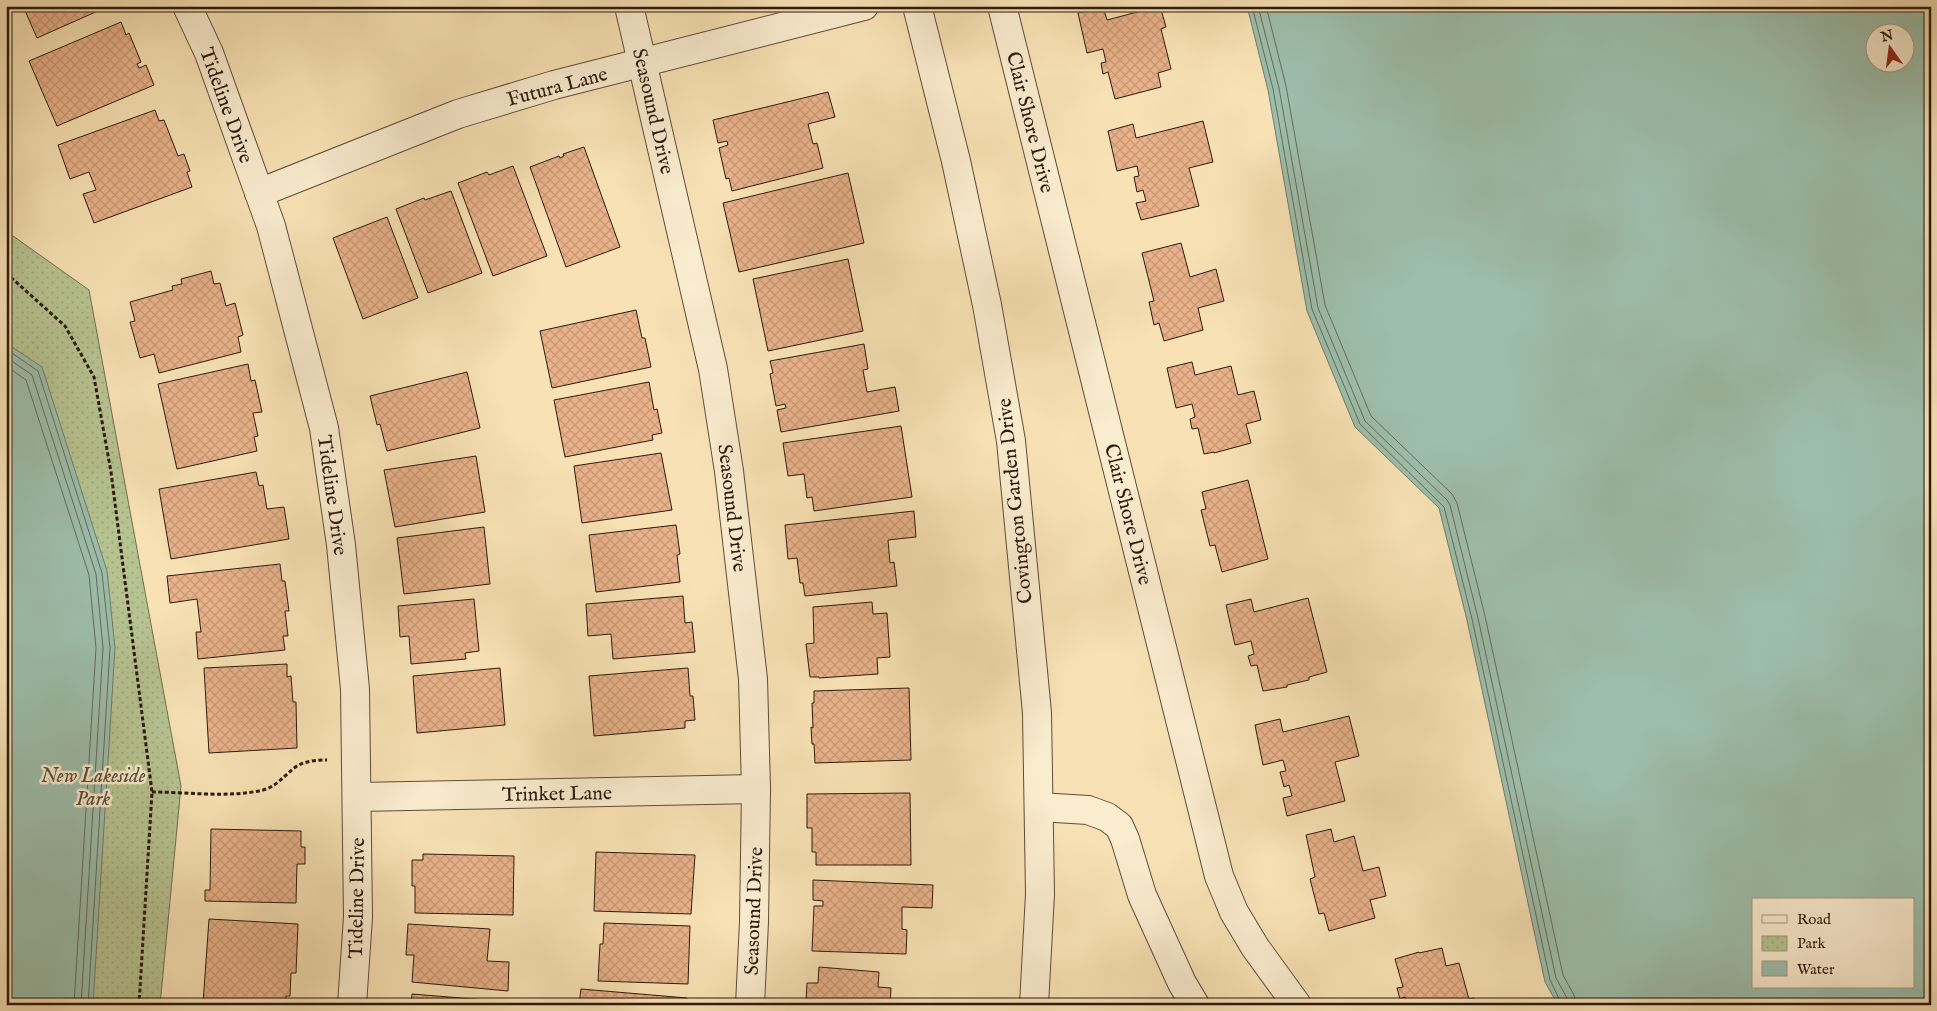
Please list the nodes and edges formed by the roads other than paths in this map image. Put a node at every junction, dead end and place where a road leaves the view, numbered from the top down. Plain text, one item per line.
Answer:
1 (188, 6) edge
2 (864, 6) edge
3 (917, 6) edge
4 (1002, 6) edge
5 (631, 13) edge
6 (643, 62) junction
7 (259, 193) junction
8 (756, 789) junction
9 (358, 797) junction
10 (1039, 807) junction
11 (352, 1005) edge
12 (750, 1005) edge
13 (1034, 1005) edge
14 (1195, 1005) edge
15 (1297, 1005) edge

1 - 7 street, Tideline Drive
2 - 6 street, Futura Lane
3 - 10 street, Covington Garden Drive
4 - 15 street, Clair Shore Drive
5 - 6 street, Seasound Drive
6 - 7 street, Futura Lane
6 - 8 street, Seasound Drive
7 - 9 street, Tideline Drive
8 - 9 street, Trinket Lane
8 - 12 street, Seasound Drive
9 - 11 street, Tideline Drive
10 - 13 street, Covington Garden Drive
10 - 14 street

